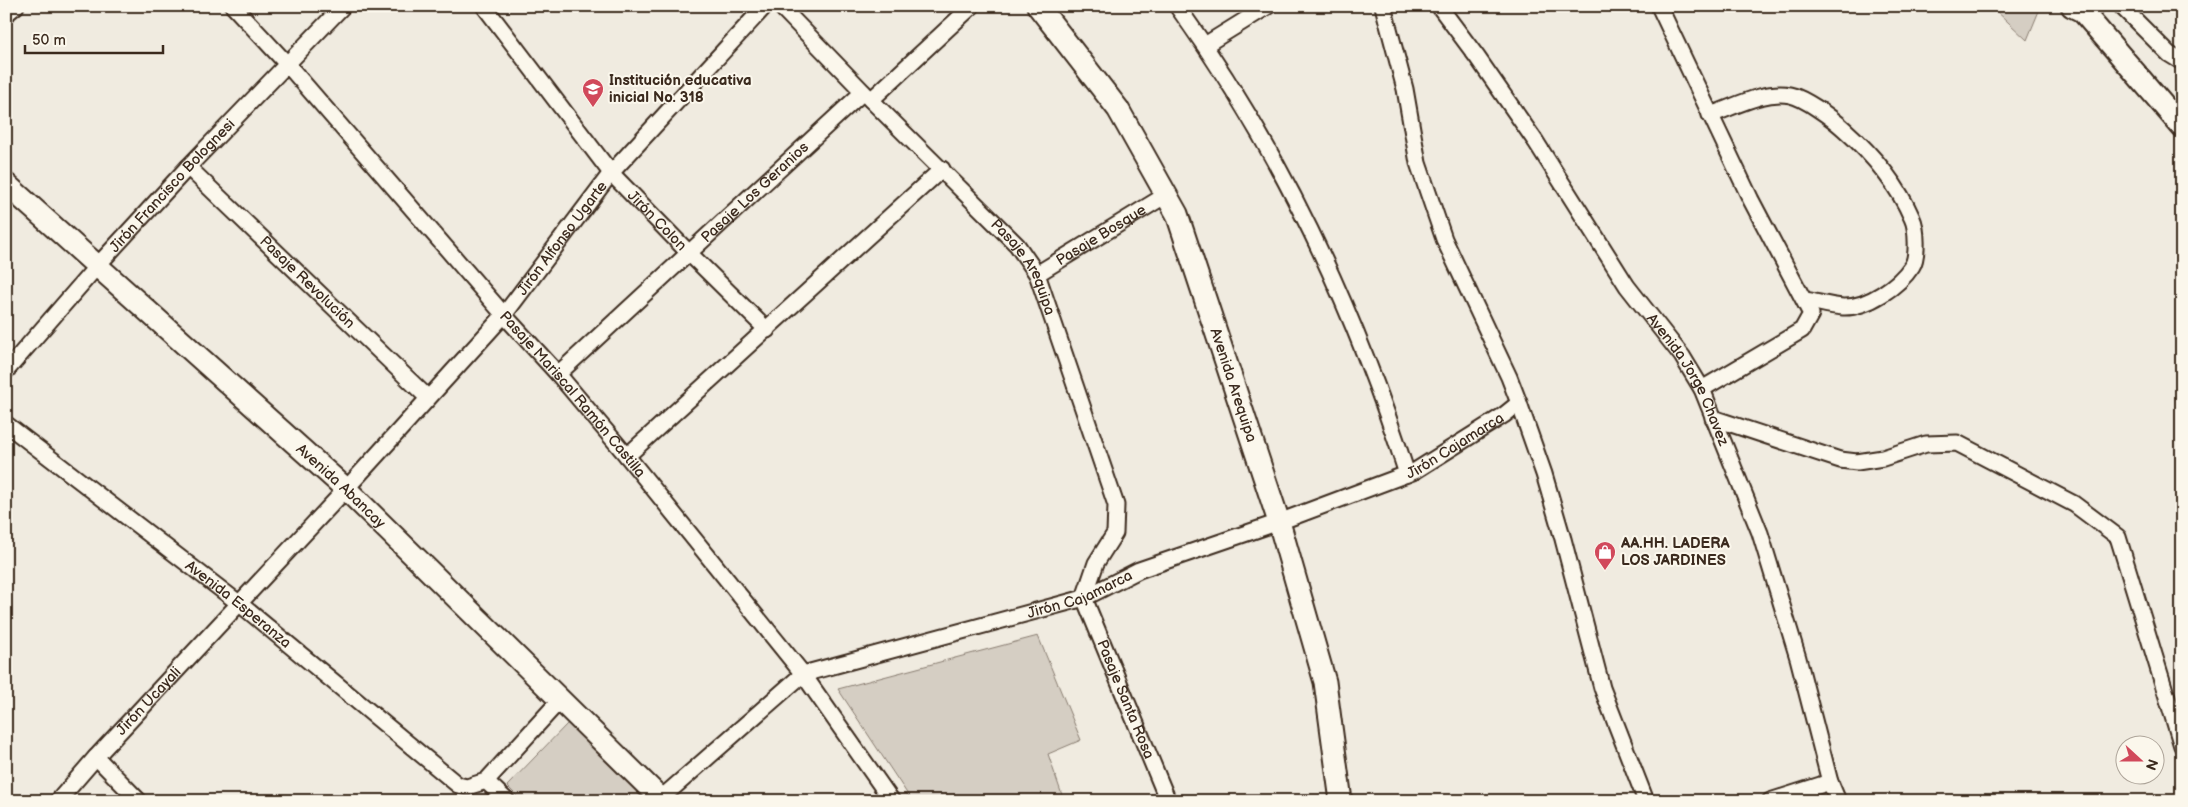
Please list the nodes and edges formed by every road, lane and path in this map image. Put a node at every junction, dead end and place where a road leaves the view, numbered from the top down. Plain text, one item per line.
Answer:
1 (16, 6) edge
2 (233, 6) edge
3 (342, 6) edge
4 (484, 6) edge
5 (765, 6) edge
6 (780, 6) edge
7 (972, 6) edge
8 (1038, 6) edge
9 (1177, 6) edge
10 (1268, 6) edge
11 (1383, 6) edge
12 (1438, 6) edge
13 (1658, 6) edge
14 (2121, 6) edge
15 (2083, 8) edge
16 (6, 14) edge
17 (1205, 45) junction
18 (2182, 62) edge
19 (286, 64) junction
20 (867, 96) junction
21 (1710, 115) junction
22 (2182, 127) edge
23 (188, 166) junction
24 (942, 169) junction
25 (611, 173) junction
26 (6, 184) edge
27 (1166, 195) junction
28 (690, 254) junction
29 (98, 264) junction
30 (1037, 274) junction
31 (1805, 300) junction
32 (504, 315) junction
33 (767, 330) junction
34 (6, 371) edge
35 (558, 374) junction
36 (1702, 389) junction
37 (428, 398) junction
38 (1519, 403) junction
39 (1714, 418) junction
40 (6, 424) edge
41 (627, 456) junction
42 (1407, 474) junction
43 (346, 489) junction
44 (1279, 522) junction
45 (1084, 598) junction
46 (240, 604) junction
47 (803, 674) junction
48 (561, 698) junction
49 (2182, 746) edge
50 (96, 757) junction
51 (486, 781) junction
52 (1830, 782) junction
53 (660, 800) edge
54 (58, 801) edge
55 (139, 801) edge
56 (506, 801) edge
57 (892, 801) edge
58 (1168, 801) edge
59 (1341, 801) edge
60 (1646, 801) edge
61 (1770, 801) edge
62 (1838, 801) edge

1 - 16 street
2 - 19 street, Pasaje Mariscal Ramón Castilla
3 - 19 street, Jirón Francisco Bolognesi
4 - 25 street, Jirón Colon
5 - 25 street, Jirón Alfonso Ugarte
6 - 20 street, Pasaje Arequipa
7 - 20 street, Pasaje Los Geranios
8 - 27 street, Avenida Arequipa
9 - 17 street
10 - 17 street
11 - 38 street
12 - 36 street, Avenida Jorge Chavez
13 - 21 street
14 - 18 street
15 - 22 street
17 - 42 street
19 - 23 street, Jirón Francisco Bolognesi
19 - 32 street, Pasaje Mariscal Ramón Castilla
20 - 24 street, Pasaje Arequipa
20 - 28 street, Pasaje Los Geranios
21 - 31 street
21 - 31 street
23 - 29 street, Jirón Francisco Bolognesi
23 - 37 street, Pasaje Revolución
24 - 30 street, Pasaje Arequipa
24 - 33 street
25 - 28 street, Jirón Colon
25 - 32 street, Jirón Alfonso Ugarte
26 - 29 street, Avenida Abancay
27 - 30 street, Pasaje Bosque
27 - 44 street, Avenida Arequipa
28 - 33 street, Jirón Colon
28 - 35 street, Pasaje Los Geranios
29 - 34 street, Jirón Francisco Bolognesi
29 - 43 street, Avenida Abancay
30 - 45 street, Pasaje Arequipa
31 - 36 street
32 - 35 street, Pasaje Mariscal Ramón Castilla
32 - 37 street, Jirón Alfonso Ugarte
33 - 41 street
35 - 41 street, Pasaje Mariscal Ramón Castilla
36 - 39 street, Avenida Jorge Chavez
37 - 43 street, Jirón Alfonso Ugarte
38 - 42 street, Jirón Cajamarca
38 - 60 street
39 - 49 street
39 - 52 street, Avenida Jorge Chavez
40 - 46 street, Avenida Esperanza
41 - 47 street, Pasaje Mariscal Ramón Castilla
42 - 44 street, Jirón Cajamarca
43 - 46 street, Jirón Alfonso Ugarte
43 - 48 street, Avenida Abancay
44 - 45 street, Jirón Cajamarca
44 - 59 street, Avenida Arequipa
45 - 47 street, Jirón Cajamarca
45 - 58 street, Pasaje Santa Rosa
46 - 50 street, Jirón Ucayali
46 - 51 street, Avenida Esperanza
47 - 53 street, Jirón Cajamarca
47 - 57 street, Pasaje Mariscal Ramón Castilla
48 - 51 street
48 - 53 street, Avenida Abancay
50 - 54 street, Jirón Ucayali
50 - 55 street
51 - 56 street
52 - 61 street
52 - 62 street, Avenida Jorge Chavez

